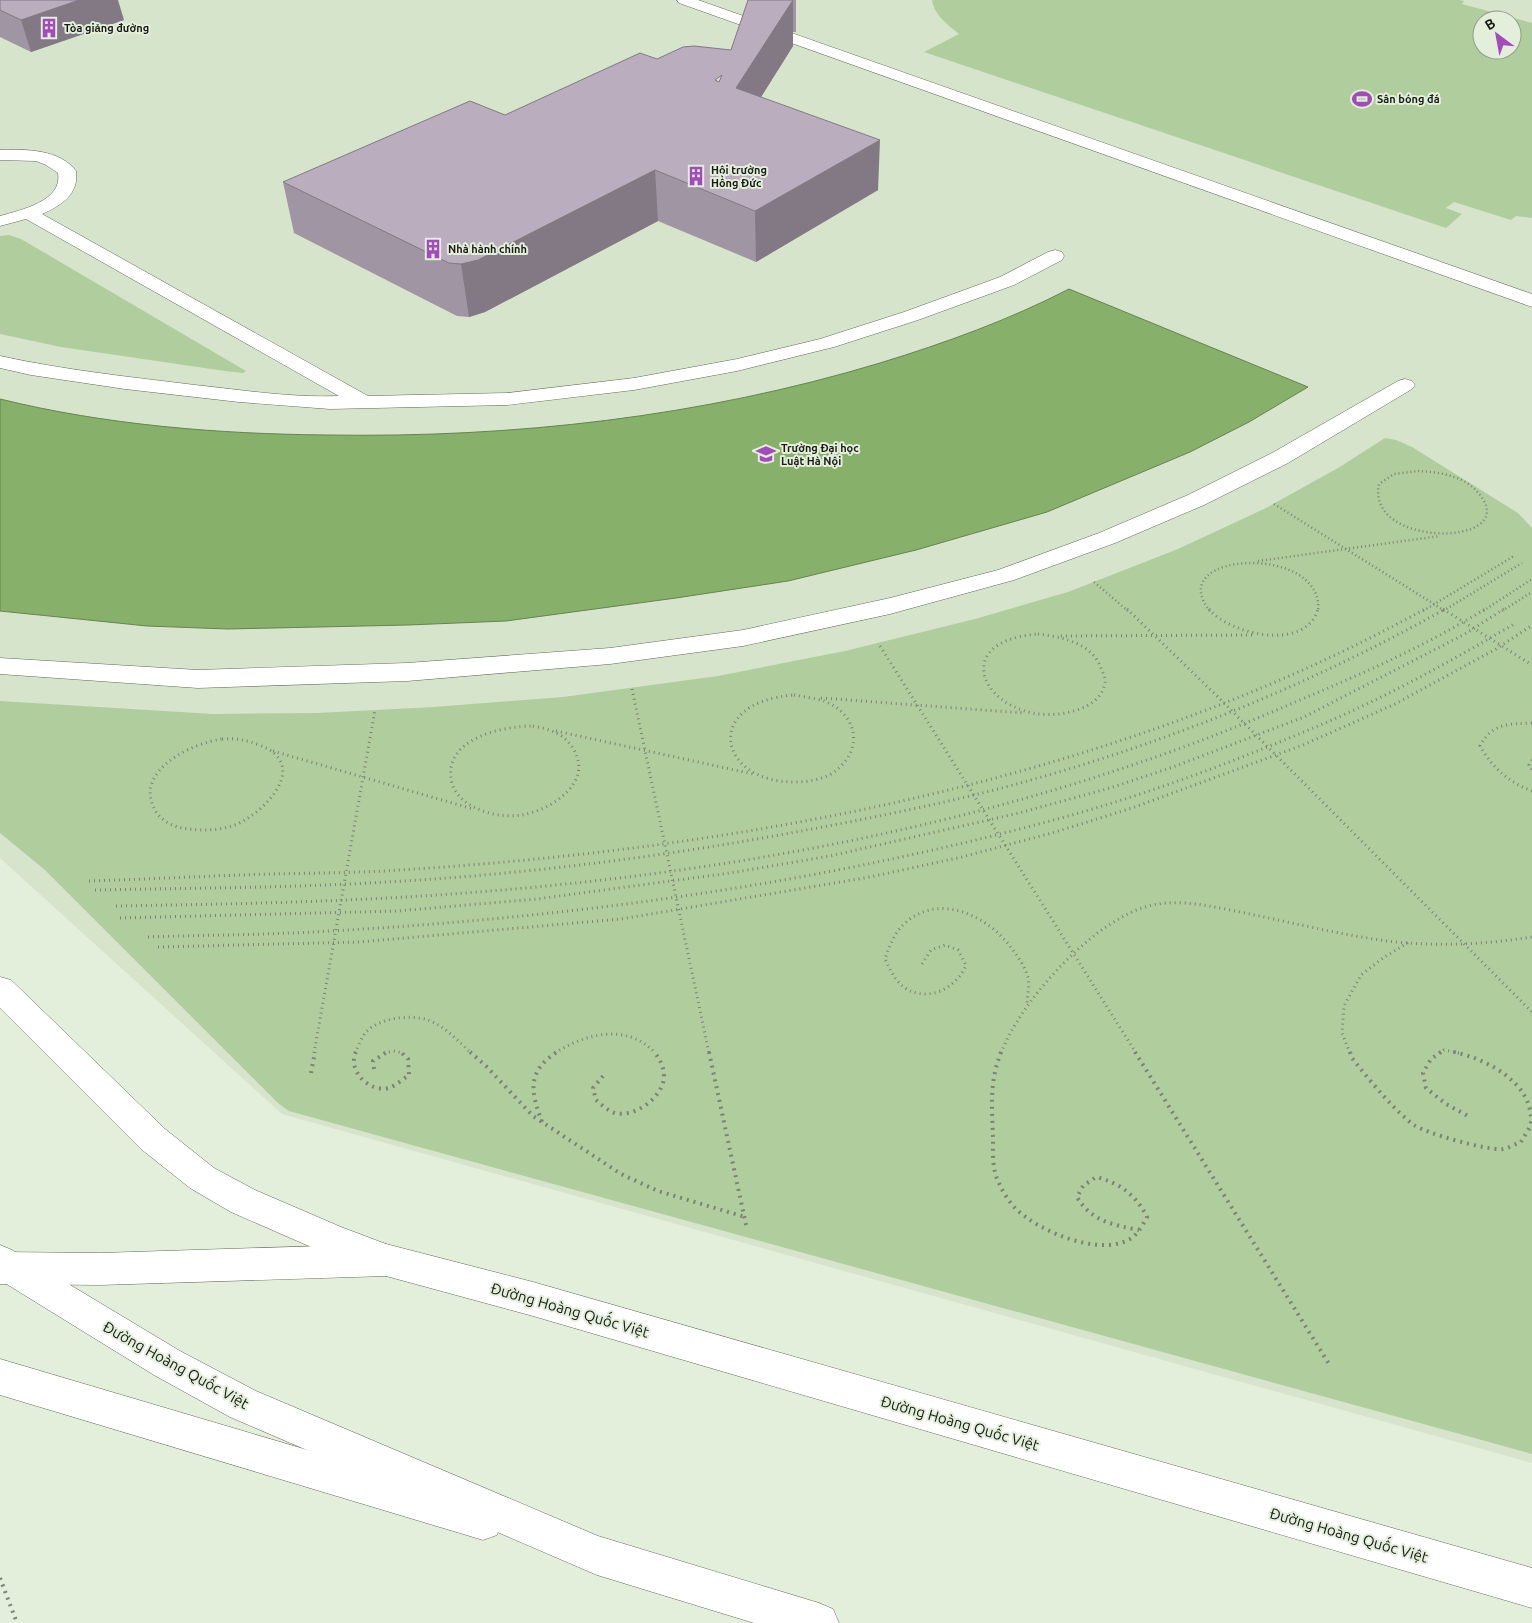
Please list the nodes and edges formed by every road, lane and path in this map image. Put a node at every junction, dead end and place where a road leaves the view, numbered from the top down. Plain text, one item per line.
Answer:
1 (684, 0) edge
2 (0, 155) edge
3 (28, 213) junction
4 (0, 222) edge
5 (1055, 256) dead end
6 (1532, 301) edge
7 (0, 362) edge
8 (1405, 385) dead end
9 (366, 403) junction
10 (1267, 499) dead end
11 (1449, 535) junction
12 (1346, 549) junction
13 (1514, 556) dead end
14 (1250, 562) junction
15 (1522, 563) dead end
16 (1532, 579) edge
17 (1093, 581) dead end
18 (1532, 592) edge
19 (1435, 605) junction
20 (1445, 611) junction
21 (1463, 623) junction
22 (1514, 624) dead end
23 (1531, 626) edge
24 (1474, 629) junction
25 (1259, 634) junction
26 (1056, 636) junction
27 (1153, 636) junction
28 (1489, 638) junction
29 (879, 644) dead end
30 (1501, 646) junction
31 (1532, 665) edge
32 (0, 666) edge
33 (631, 681) dead end
34 (815, 698) junction
35 (917, 705) junction
36 (1225, 705) junction
37 (376, 710) dead end
38 (1232, 712) junction
39 (1038, 714) junction
40 (1532, 723) edge
41 (1244, 724) junction
42 (548, 729) junction
43 (1256, 735) junction
44 (1266, 747) junction
45 (270, 750) junction
46 (646, 750) junction
47 (1275, 756) junction
48 (1532, 760) edge
49 (1532, 770) edge
50 (760, 775) junction
51 (363, 778) junction
52 (969, 786) junction
53 (1532, 790) edge
54 (974, 794) junction
55 (984, 809) junction
56 (481, 811) junction
57 (990, 820) junction
58 (1000, 835) junction
59 (666, 844) junction
60 (1006, 845) junction
61 (668, 854) junction
62 (671, 869) junction
63 (346, 872) junction
64 (88, 881) dead end
65 (674, 882) junction
66 (345, 884) junction
67 (94, 890) dead end
68 (677, 899) junction
69 (342, 900) junction
70 (116, 906) dead end
71 (679, 910) junction
72 (340, 913) junction
73 (120, 918) dead end
74 (337, 931) junction
75 (148, 937) dead end
76 (1532, 937) edge
77 (334, 942) junction
78 (1409, 942) junction
79 (1465, 945) junction
80 (158, 947) dead end
81 (1074, 954) junction
82 (922, 964) dead end
83 (0, 988) edge
84 (1027, 1006) junction
85 (1532, 1012) edge
86 (374, 1069) dead end
87 (311, 1073) dead end
88 (603, 1076) dead end
89 (1468, 1116) dead end
90 (543, 1122) junction
91 (745, 1217) junction
92 (746, 1225) dead end
93 (1140, 1230) junction
94 (386, 1260) junction
95 (3, 1266) edge
96 (1329, 1364) dead end
97 (0, 1377) edge
98 (597, 1555) junction
99 (0, 1578) edge
100 (1532, 1588) edge
101 (17, 1623) edge
102 (819, 1623) edge

1 - 6 street
2 - 3 street
3 - 4 street
3 - 9 street
5 - 9 street
7 - 9 street
8 - 32 street
10 - 12 path
11 - 11 path
11 - 12 path
12 - 14 path
12 - 19 path
13 - 19 path
14 - 25 path
14 - 25 path
15 - 20 path
16 - 21 path
17 - 27 path
18 - 24 path
19 - 20 path
19 - 36 path
20 - 21 path
20 - 38 path
21 - 24 path
21 - 41 path
22 - 28 path
23 - 30 path
24 - 28 path
24 - 43 path
25 - 27 path
26 - 27 path
26 - 39 path
26 - 39 path
27 - 36 path
28 - 30 path
28 - 44 path
29 - 35 path
30 - 31 path
30 - 47 path
33 - 46 path
34 - 35 path
34 - 50 path
34 - 50 path
35 - 39 path
35 - 52 path
36 - 38 path
36 - 52 path
37 - 51 path
38 - 41 path
38 - 54 path
40 - 53 path
41 - 43 path
41 - 55 path
42 - 46 path
42 - 56 path
42 - 56 path
43 - 44 path
43 - 57 path
44 - 47 path
44 - 58 path
45 - 45 path
45 - 51 path
46 - 50 path
46 - 59 path
47 - 60 path
47 - 79 path
48 - 49 path
51 - 56 path
51 - 63 path
52 - 54 path
52 - 59 path
54 - 55 path
54 - 61 path
55 - 57 path
55 - 62 path
57 - 58 path
57 - 65 path
58 - 60 path
58 - 68 path
59 - 61 path
59 - 63 path
60 - 71 path
60 - 81 path
61 - 62 path
61 - 66 path
62 - 65 path
62 - 69 path
63 - 64 path
63 - 66 path
65 - 68 path
65 - 72 path
66 - 67 path
66 - 69 path
68 - 71 path
68 - 74 path
69 - 70 path
69 - 72 path
71 - 77 path
71 - 91 path
72 - 73 path
72 - 74 path
74 - 75 path
74 - 77 path
76 - 79 path
77 - 80 path
77 - 87 path
78 - 79 path
78 - 81 path
78 - 89 path
79 - 85 path
81 - 84 path
81 - 96 path
82 - 84 path
83 - 94 street, Đường Hoàng Quốc Việt
84 - 93 path
86 - 90 path
88 - 90 path
90 - 91 path
91 - 92 path
93 - 93 path
94 - 95 street, Đường Hoàng Quốc Việt
94 - 100 street, Đường Hoàng Quốc Việt
95 - 98 street, Đường Hoàng Quốc Việt
97 - 98 street, Đường Hoàng Quốc Việt
98 - 102 street, Đường Hoàng Quốc Việt
99 - 101 path

